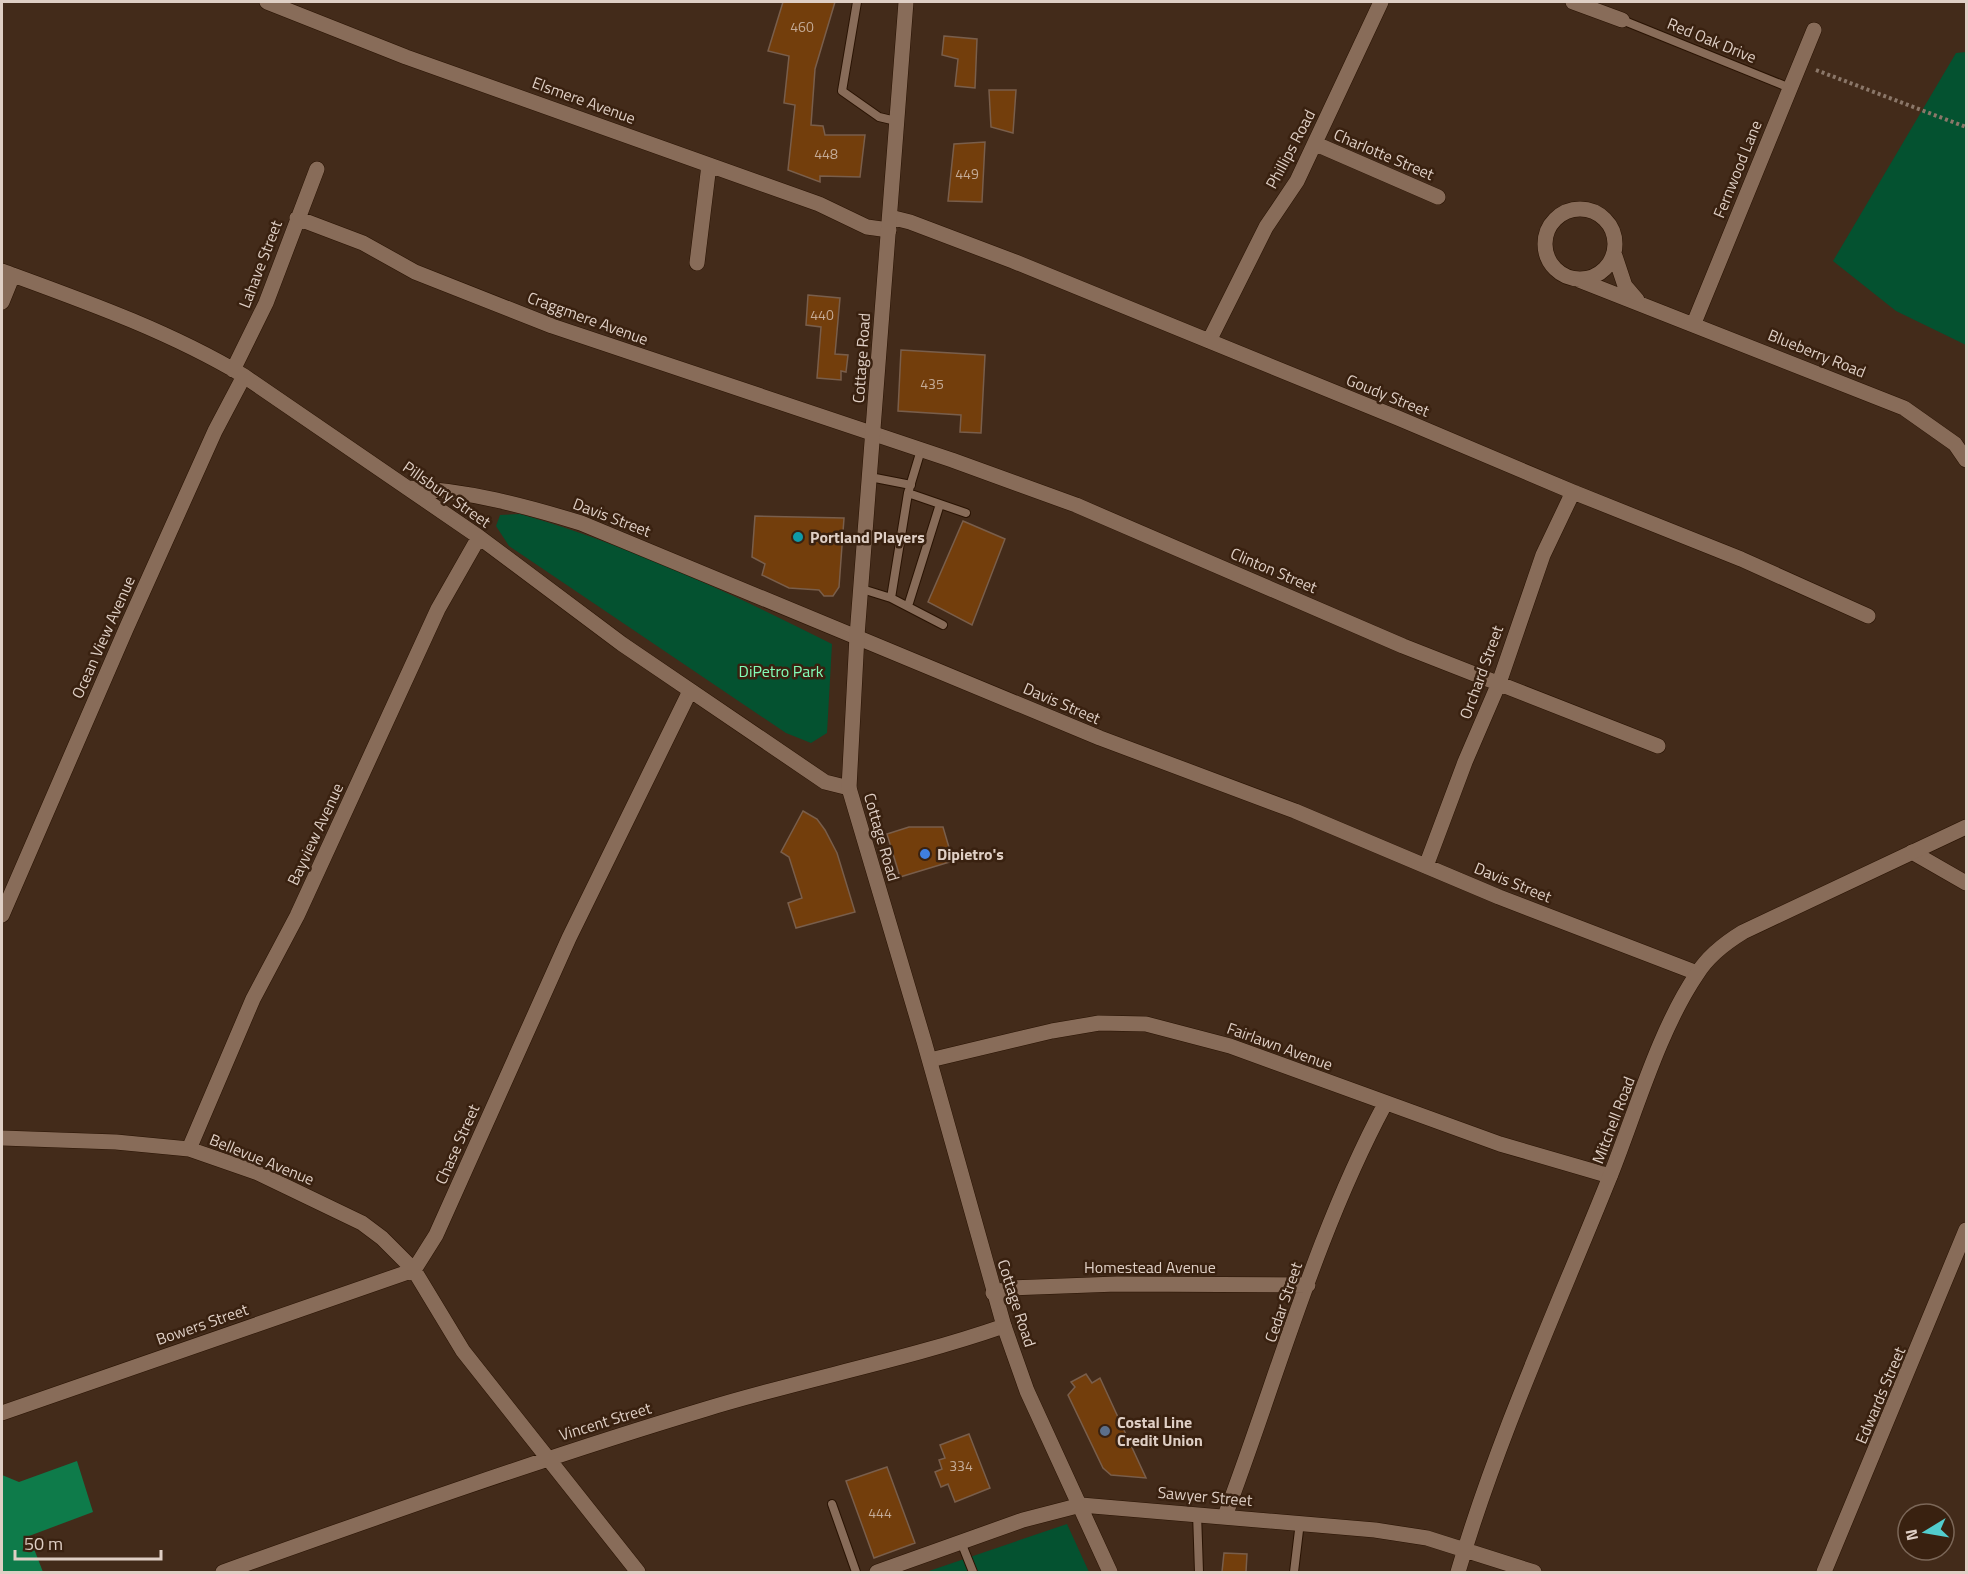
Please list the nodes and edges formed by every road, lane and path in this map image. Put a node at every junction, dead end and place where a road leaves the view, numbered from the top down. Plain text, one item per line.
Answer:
1 (267, 2) edge
2 (857, 2) edge
3 (906, 2) edge
4 (1381, 2) edge
5 (1573, 2) edge
6 (1622, 20) joint
7 (1814, 30) dead end
8 (1800, 65) junction
9 (1790, 87) junction
10 (896, 121) junction
11 (1966, 127) edge
12 (1316, 144) junction
13 (709, 165) junction
14 (317, 169) dead end
15 (1438, 196) dead end
16 (297, 218) junction
17 (890, 224) junction
18 (1614, 253) junction
19 (697, 263) dead end
20 (8, 273) edge
21 (1579, 280) junction
22 (2, 302) edge
23 (1639, 302) junction
24 (1694, 323) junction
25 (1209, 341) junction
26 (239, 373) junction
27 (874, 435) junction
28 (921, 450) junction
29 (1966, 460) edge
30 (870, 477) junction
31 (408, 488) junction
32 (910, 489) junction
33 (1573, 492) junction
34 (940, 504) junction
35 (966, 513) dead end
36 (479, 537) junction
37 (862, 589) junction
38 (891, 598) junction
39 (908, 606) junction
40 (1868, 616) dead end
41 (943, 625) dead end
42 (857, 636) junction
43 (1499, 683) junction
44 (690, 691) junction
45 (1658, 746) dead end
46 (849, 788) junction
47 (1966, 827) edge
48 (1912, 852) junction
49 (1426, 866) junction
50 (1966, 883) edge
51 (2, 915) edge
52 (1697, 973) junction
53 (930, 1060) junction
54 (1385, 1104) junction
55 (2, 1138) edge
56 (189, 1149) junction
57 (1610, 1176) junction
58 (1966, 1230) edge
59 (414, 1270) junction
60 (1308, 1285) junction
61 (993, 1293) junction
62 (1004, 1326) junction
63 (2, 1413) edge
64 (547, 1458) junction
65 (832, 1504) dead end
66 (1081, 1505) junction
67 (1197, 1513) junction
68 (1225, 1516) junction
69 (1300, 1522) junction
70 (961, 1542) junction
71 (1465, 1550) junction
72 (223, 1572) edge
73 (638, 1572) edge
74 (856, 1572) edge
75 (877, 1572) edge
76 (973, 1572) edge
77 (1110, 1572) edge
78 (1199, 1572) edge
79 (1294, 1572) edge
80 (1458, 1572) edge
81 (1534, 1572) edge
82 (1824, 1572) edge

1 - 13 street, Elsmere Avenue
2 - 10 lane
3 - 10 street, Cottage Road
4 - 12 street, Phillips Road
5 - 6 street
6 - 9 lane, Red Oak Drive
7 - 8 street, Fernwood Lane
8 - 9 street, Fernwood Lane
8 - 11 path
9 - 24 street, Fernwood Lane
10 - 17 street, Cottage Road
12 - 15 street, Charlotte Street
12 - 25 street, Phillips Road
13 - 17 street, Elsmere Avenue
13 - 19 street
14 - 16 street, Lahave Street
16 - 26 street, Lahave Street
16 - 27 street, Craggmere Avenue
17 - 25 street, Goudy Street
17 - 27 street, Cottage Road
18 - 21 street
18 - 21 street, Blueberry Road
18 - 23 street, Blueberry Road
20 - 22 street
20 - 26 street, Pillsbury Street
21 - 23 street, Blueberry Road
23 - 24 street, Blueberry Road
24 - 29 street, Blueberry Road
25 - 33 street, Goudy Street
26 - 31 street, Pillsbury Street
26 - 51 street, Ocean View Avenue
27 - 28 street, Clinton Street
27 - 30 street, Cottage Road
28 - 32 lane
28 - 43 street, Clinton Street
30 - 32 lane
30 - 37 street, Cottage Road
31 - 36 street, Pillsbury Street
31 - 42 street, Davis Street
32 - 34 lane
32 - 38 lane
33 - 40 street, Goudy Street
33 - 43 street, Orchard Street
34 - 35 lane
34 - 39 lane
36 - 44 street, Pillsbury Street
36 - 56 street, Bayview Avenue
37 - 38 lane
37 - 42 street, Cottage Road
38 - 39 lane
39 - 41 lane
42 - 46 street, Cottage Road
42 - 49 street, Davis Street
43 - 45 street, Clinton Street
43 - 49 street, Orchard Street
44 - 46 street, Pillsbury Street
44 - 59 street, Chase Street
46 - 53 street, Cottage Road
47 - 48 street, Mitchell Road
48 - 50 street
48 - 52 street, Mitchell Road
49 - 52 street, Davis Street
52 - 57 street, Mitchell Road
53 - 54 street, Fairlawn Avenue
53 - 61 street, Cottage Road
54 - 57 street, Fairlawn Avenue
54 - 60 street, Cedar Street
55 - 56 street, Bellevue Avenue
56 - 59 street, Bellevue Avenue
57 - 71 street, Mitchell Road
58 - 82 street, Edwards Street
59 - 63 street, Bowers Street
59 - 64 street
60 - 61 street, Homestead Avenue
60 - 68 street, Cedar Street
61 - 62 street, Cottage Road
62 - 64 street, Vincent Street
62 - 66 street, Cottage Road
64 - 72 street, Vincent Street
64 - 73 street
65 - 74 lane
66 - 67 street, Sawyer Street
66 - 70 street, Sawyer Street
66 - 77 street, Cottage Road
67 - 68 street, Sawyer Street
67 - 78 lane
68 - 69 street, Sawyer Street
69 - 71 street, Sawyer Street
69 - 79 lane
70 - 75 street, Sawyer Street
70 - 76 lane
71 - 80 street, Mitchell Road
71 - 81 street, Sawyer Street

